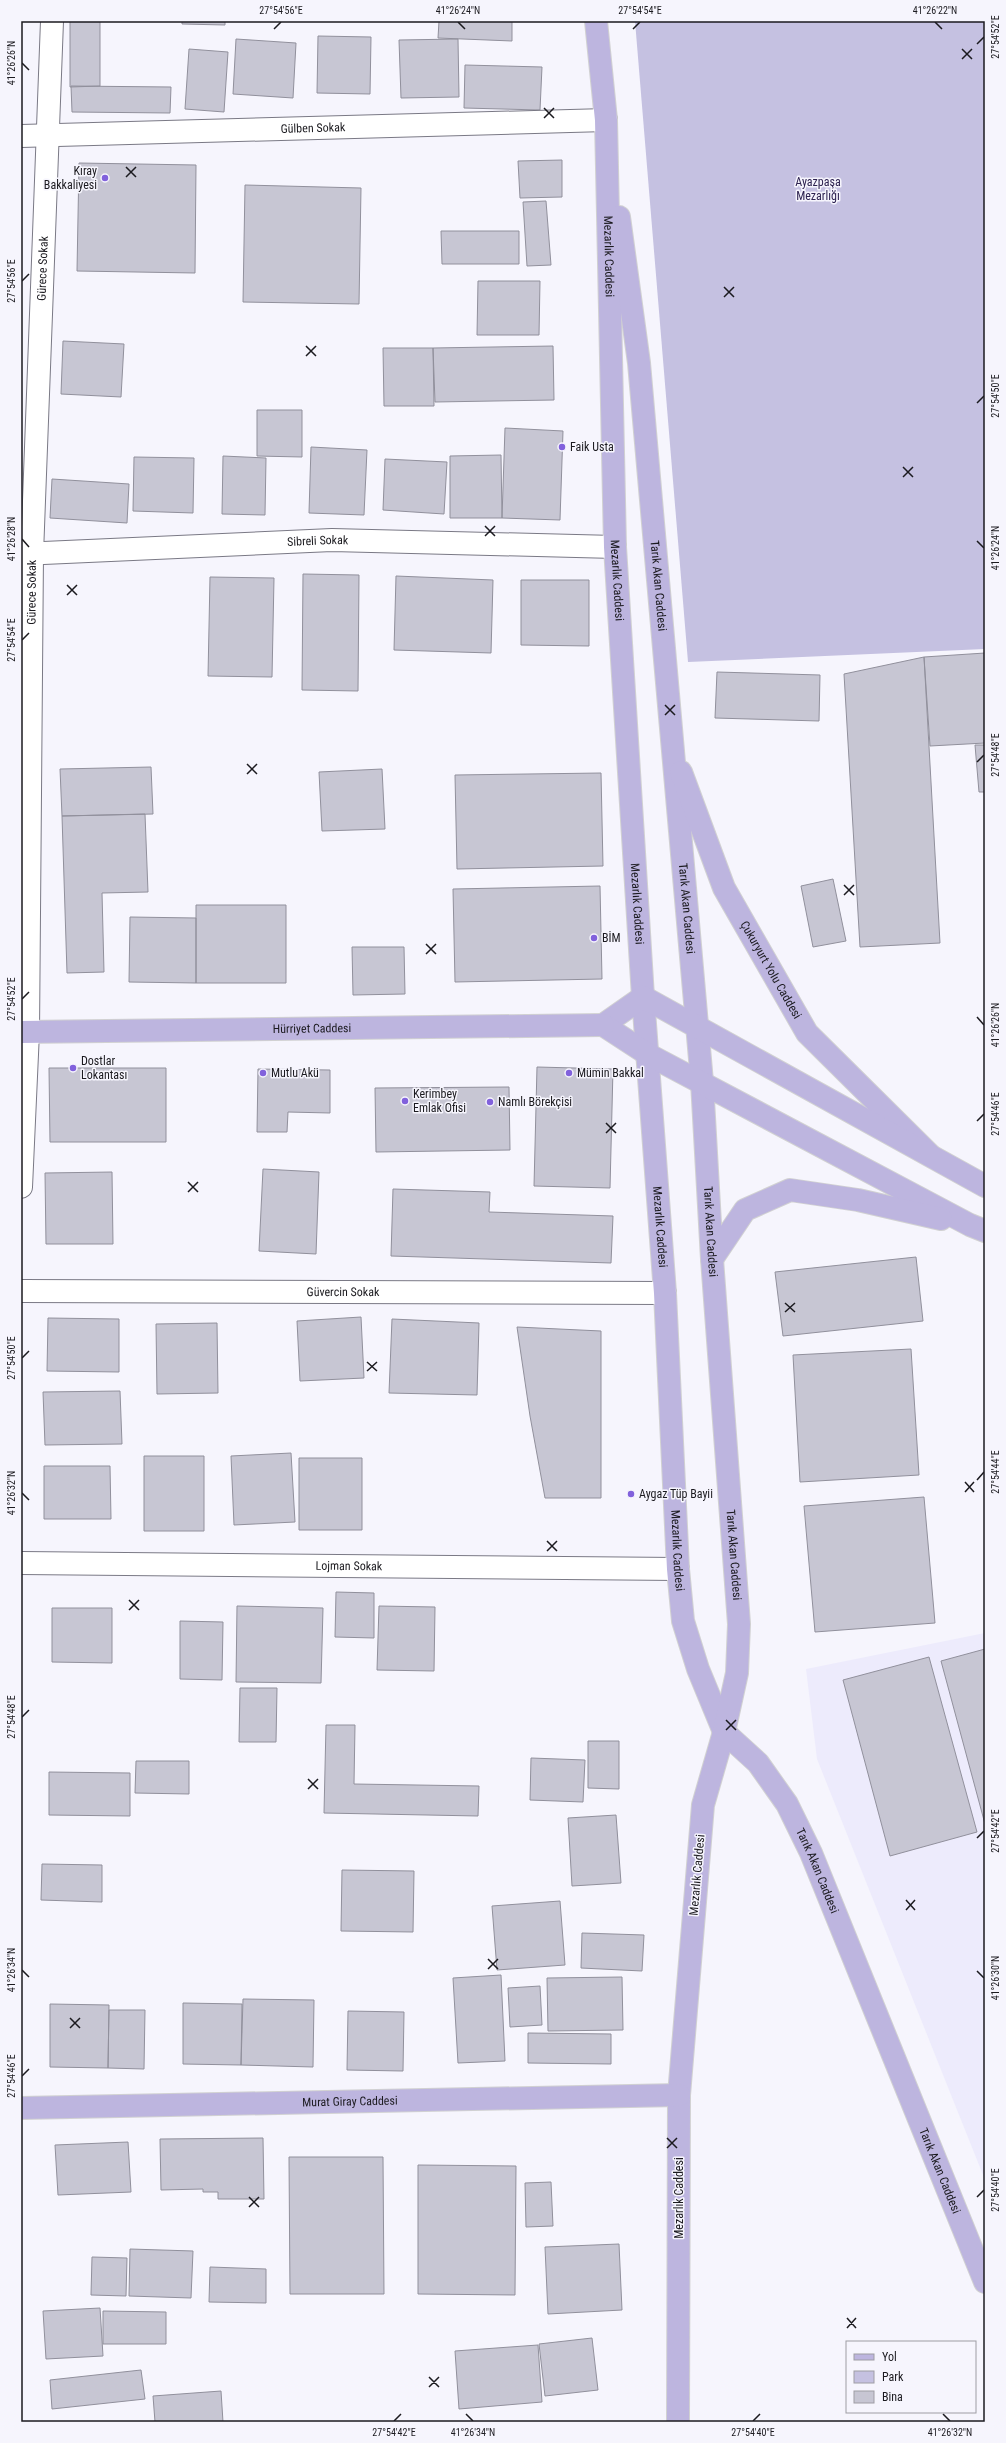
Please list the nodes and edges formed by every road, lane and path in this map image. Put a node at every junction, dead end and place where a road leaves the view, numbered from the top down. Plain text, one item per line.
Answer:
1 (52, 21) edge
2 (596, 21) edge
3 (606, 120) junction
4 (21, 136) edge
5 (49, 137) junction
6 (615, 547) junction
7 (27, 554) edge
8 (671, 747) junction
9 (643, 998) junction
10 (695, 1024) junction
11 (603, 1025) junction
12 (24, 1032) edge
13 (649, 1055) junction
14 (702, 1082) junction
15 (929, 1154) junction
16 (985, 1186) edge
17 (21, 1187) edge
18 (977, 1228) edge
19 (712, 1259) junction
20 (21, 1291) edge
21 (665, 1293) junction
22 (21, 1563) edge
23 (678, 1569) junction
24 (724, 1732) junction
25 (679, 2095) junction
26 (21, 2108) edge
27 (985, 2282) edge
28 (678, 2422) edge

1 - 5 street, Gürece Sokak
2 - 3 main road, Mezarlık Caddesi
3 - 5 street, Gülben Sokak
3 - 6 main road, Mezarlık Caddesi
3 - 8 main road, Tarık Akan Caddesi
4 - 5 street, Gülben Sokak
5 - 7 street, Gürece Sokak
6 - 7 street, Sibreli Sokak
6 - 9 main road, Mezarlık Caddesi
7 - 12 street, Gürece Sokak
8 - 10 main road, Tarık Akan Caddesi
8 - 15 main road, Çukuryurt Yolu Caddesi
9 - 10 main road, Çukuryurt Yolu Caddesi
9 - 11 main road
9 - 13 main road, Mezarlık Caddesi
10 - 14 main road, Tarık Akan Caddesi
10 - 15 main road, Çukuryurt Yolu Caddesi
11 - 12 main road, Hürriyet Caddesi
11 - 13 main road
12 - 17 street, Gürece Sokak
13 - 14 main road
13 - 21 main road, Mezarlık Caddesi
14 - 18 main road
14 - 19 main road, Tarık Akan Caddesi
15 - 16 main road, Çukuryurt Yolu Caddesi
18 - 19 main road
19 - 24 main road, Tarık Akan Caddesi
20 - 21 street, Güvercin Sokak
21 - 23 main road, Mezarlık Caddesi
22 - 23 street, Lojman Sokak
23 - 24 main road, Mezarlık Caddesi
24 - 25 main road, Mezarlık Caddesi
24 - 27 main road, Tarık Akan Caddesi
25 - 26 main road, Murat Giray Caddesi
25 - 28 main road, Mezarlık Caddesi

